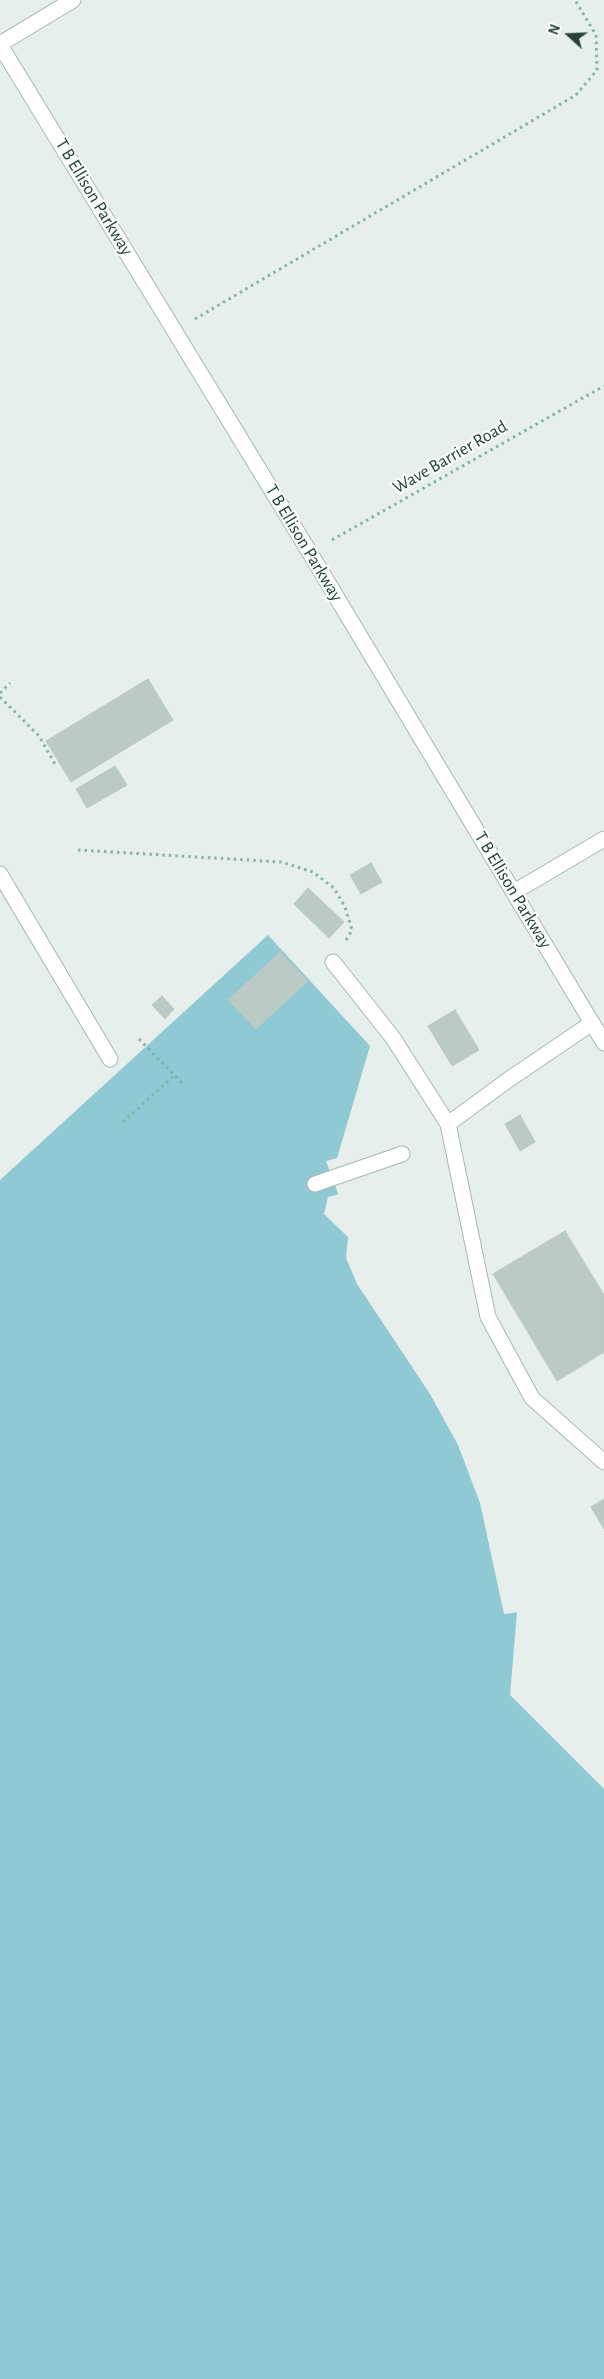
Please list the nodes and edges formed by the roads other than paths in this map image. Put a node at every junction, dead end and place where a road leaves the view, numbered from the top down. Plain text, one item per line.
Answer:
1 (73, 0) edge
2 (0, 45) edge
3 (604, 839) edge
4 (0, 874) edge
5 (514, 892) junction
6 (333, 962) road end
7 (592, 1023) junction
8 (604, 1043) edge
9 (110, 1059) dead end
10 (448, 1124) junction
11 (402, 1154) dead end
12 (315, 1184) dead end
13 (604, 1462) edge

1 - 2 street
2 - 5 street, T B Ellison Parkway
3 - 5 street
4 - 9 street
5 - 7 street, T B Ellison Parkway
6 - 10 street
7 - 8 street, T B Ellison Parkway
7 - 10 street
10 - 13 street
11 - 12 street

